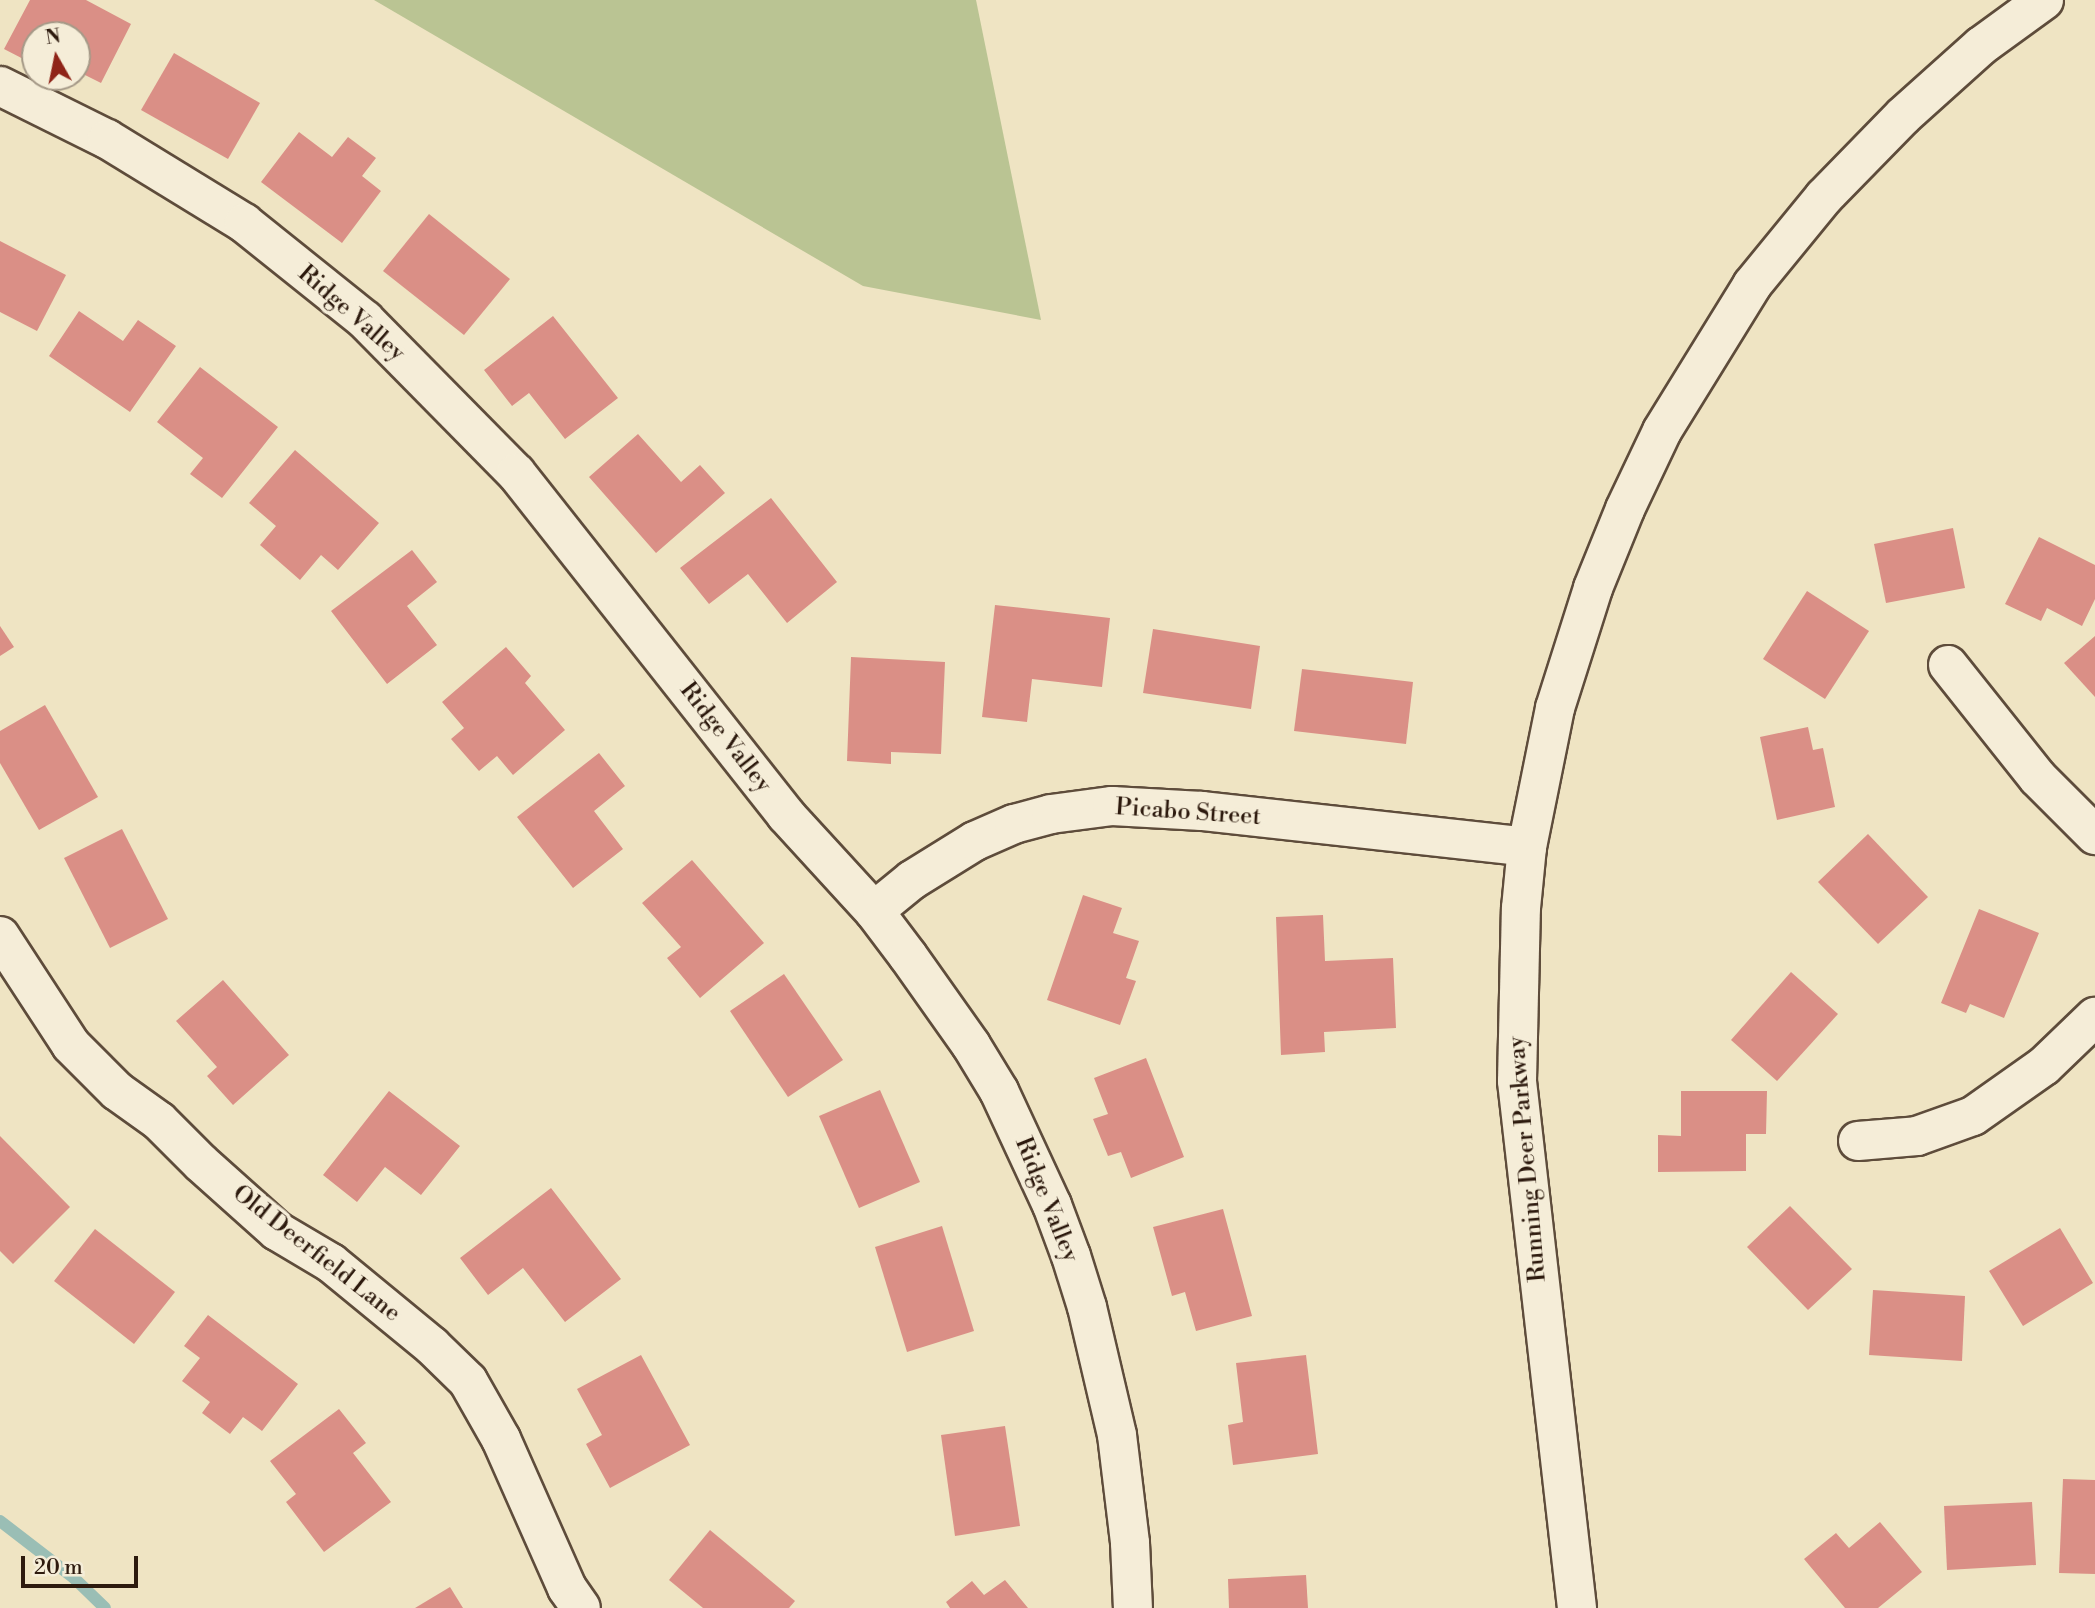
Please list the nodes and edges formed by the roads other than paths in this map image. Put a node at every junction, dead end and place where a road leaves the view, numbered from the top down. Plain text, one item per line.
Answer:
1 (2044, 0) edge
2 (0, 86) edge
3 (1948, 665) dead end
4 (2095, 835) edge
5 (1527, 847) junction
6 (874, 911) junction
7 (0, 936) edge
8 (2095, 1017) edge
9 (1858, 1142) dead end
10 (581, 1608) edge
11 (1133, 1608) edge
12 (1577, 1608) edge

1 - 5 street, Running Deer Parkway
2 - 6 street, Ridge Valley
3 - 4 street
5 - 6 street, Picabo Street
5 - 12 street, Running Deer Parkway
6 - 11 street, Ridge Valley
7 - 10 street, Old Deerfield Lane
8 - 9 street

